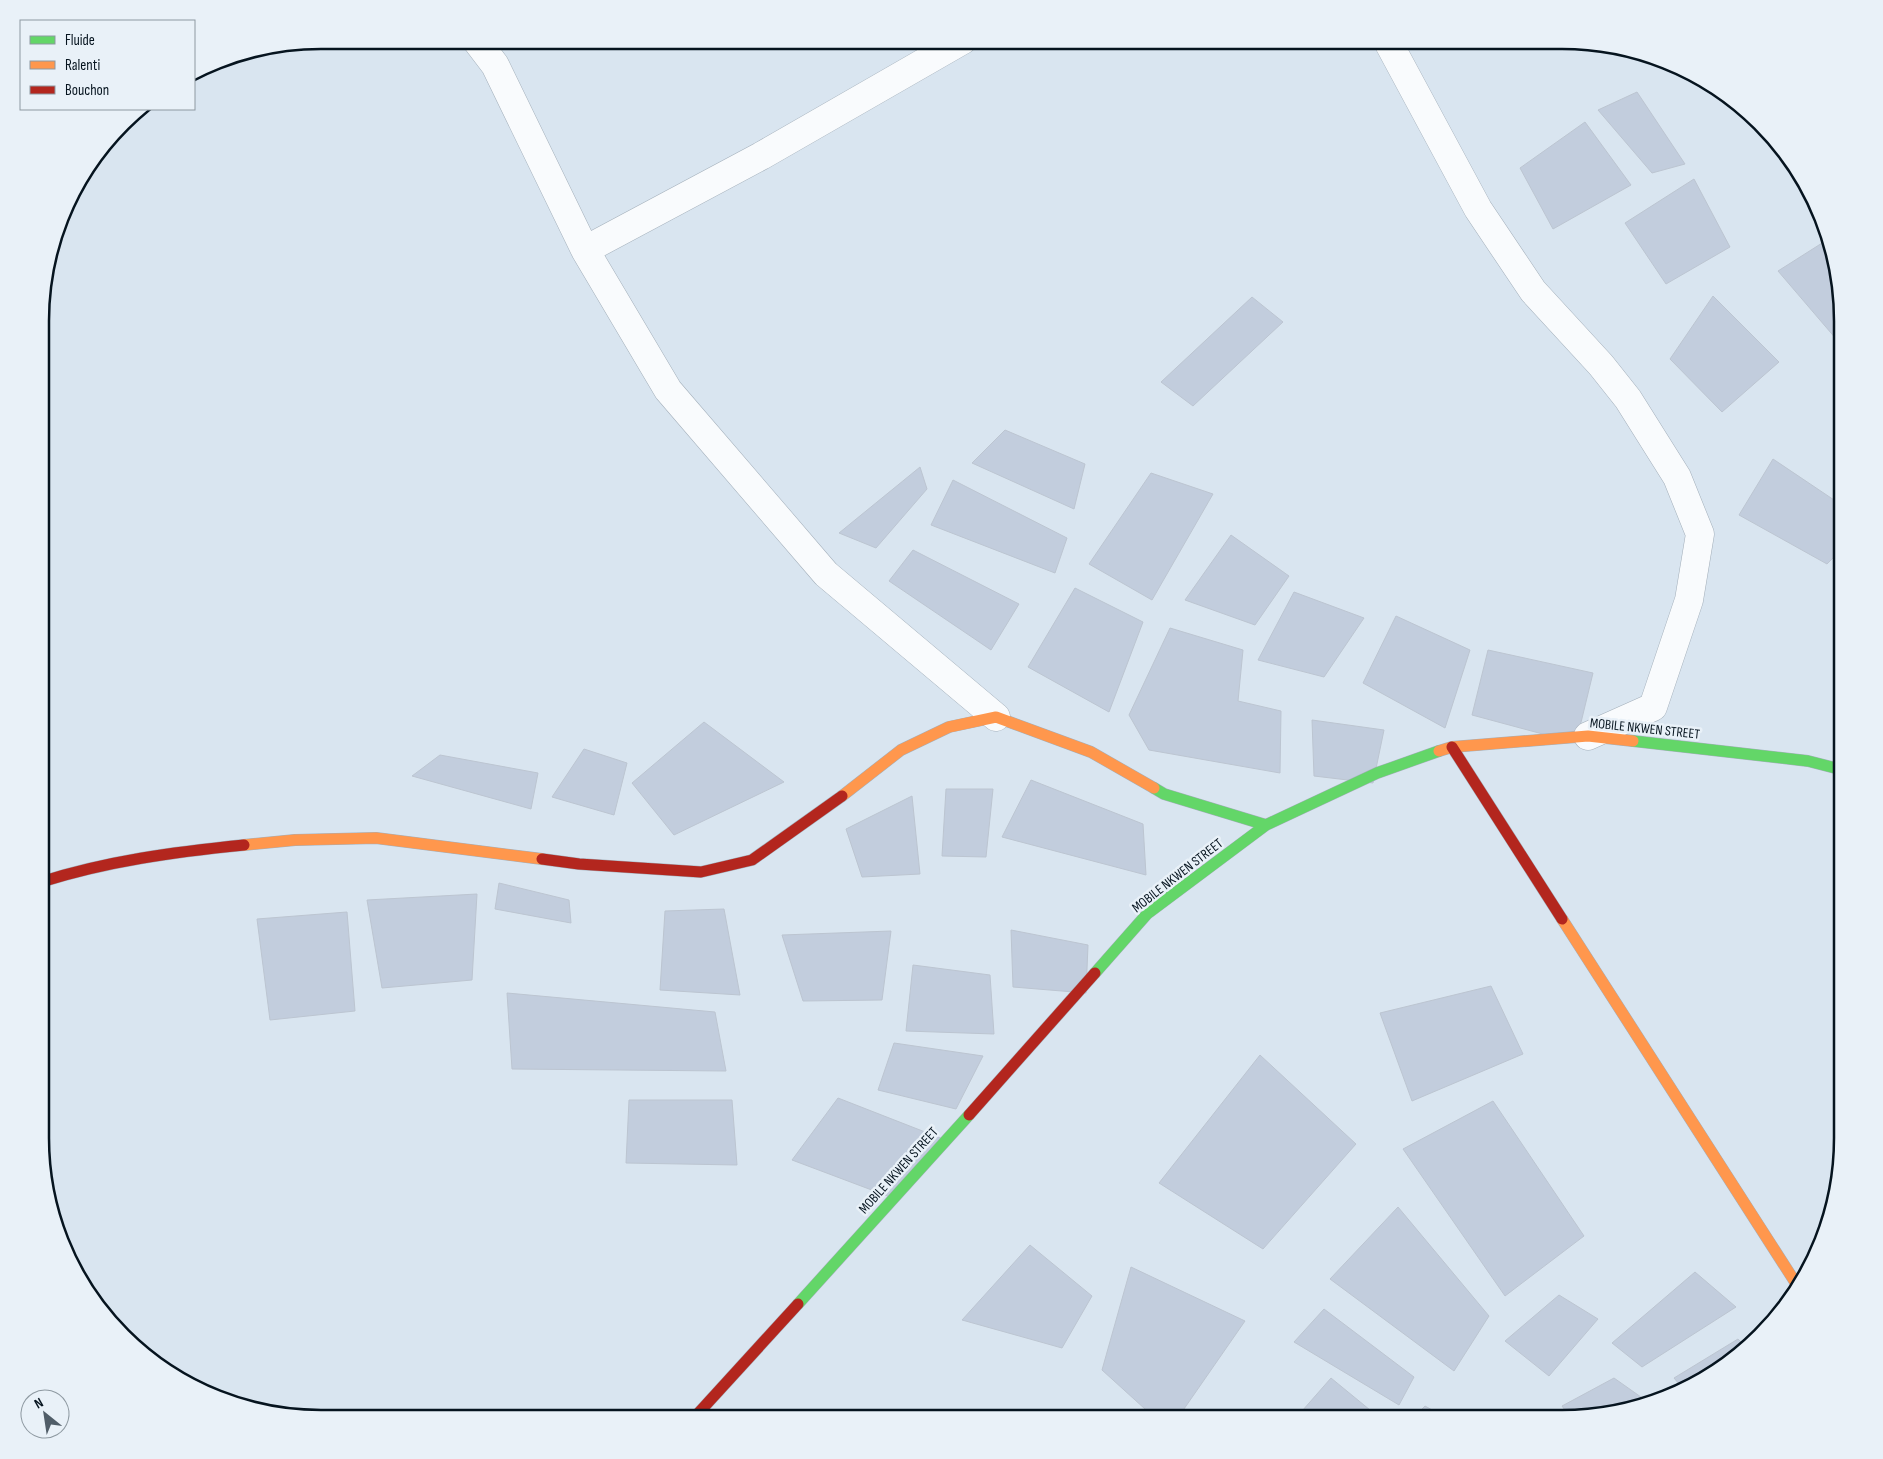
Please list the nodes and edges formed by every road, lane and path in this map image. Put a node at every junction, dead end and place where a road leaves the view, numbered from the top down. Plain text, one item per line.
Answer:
1 (483, 49) edge
2 (947, 49) edge
3 (1392, 49) edge
4 (585, 250) junction
5 (996, 717) junction
6 (1588, 736) junction
7 (1452, 746) junction
8 (1834, 768) edge
9 (1266, 825) junction
10 (49, 879) edge
11 (1794, 1280) edge
12 (701, 1410) edge

1 - 4 street
2 - 4 street
3 - 6 street
4 - 5 street
5 - 9 main road
5 - 10 main road
6 - 7 main road, MOBILE NKWEN STREET
6 - 8 main road, MOBILE NKWEN STREET
7 - 9 main road, MOBILE NKWEN STREET
7 - 11 main road
9 - 12 main road, MOBILE NKWEN STREET

